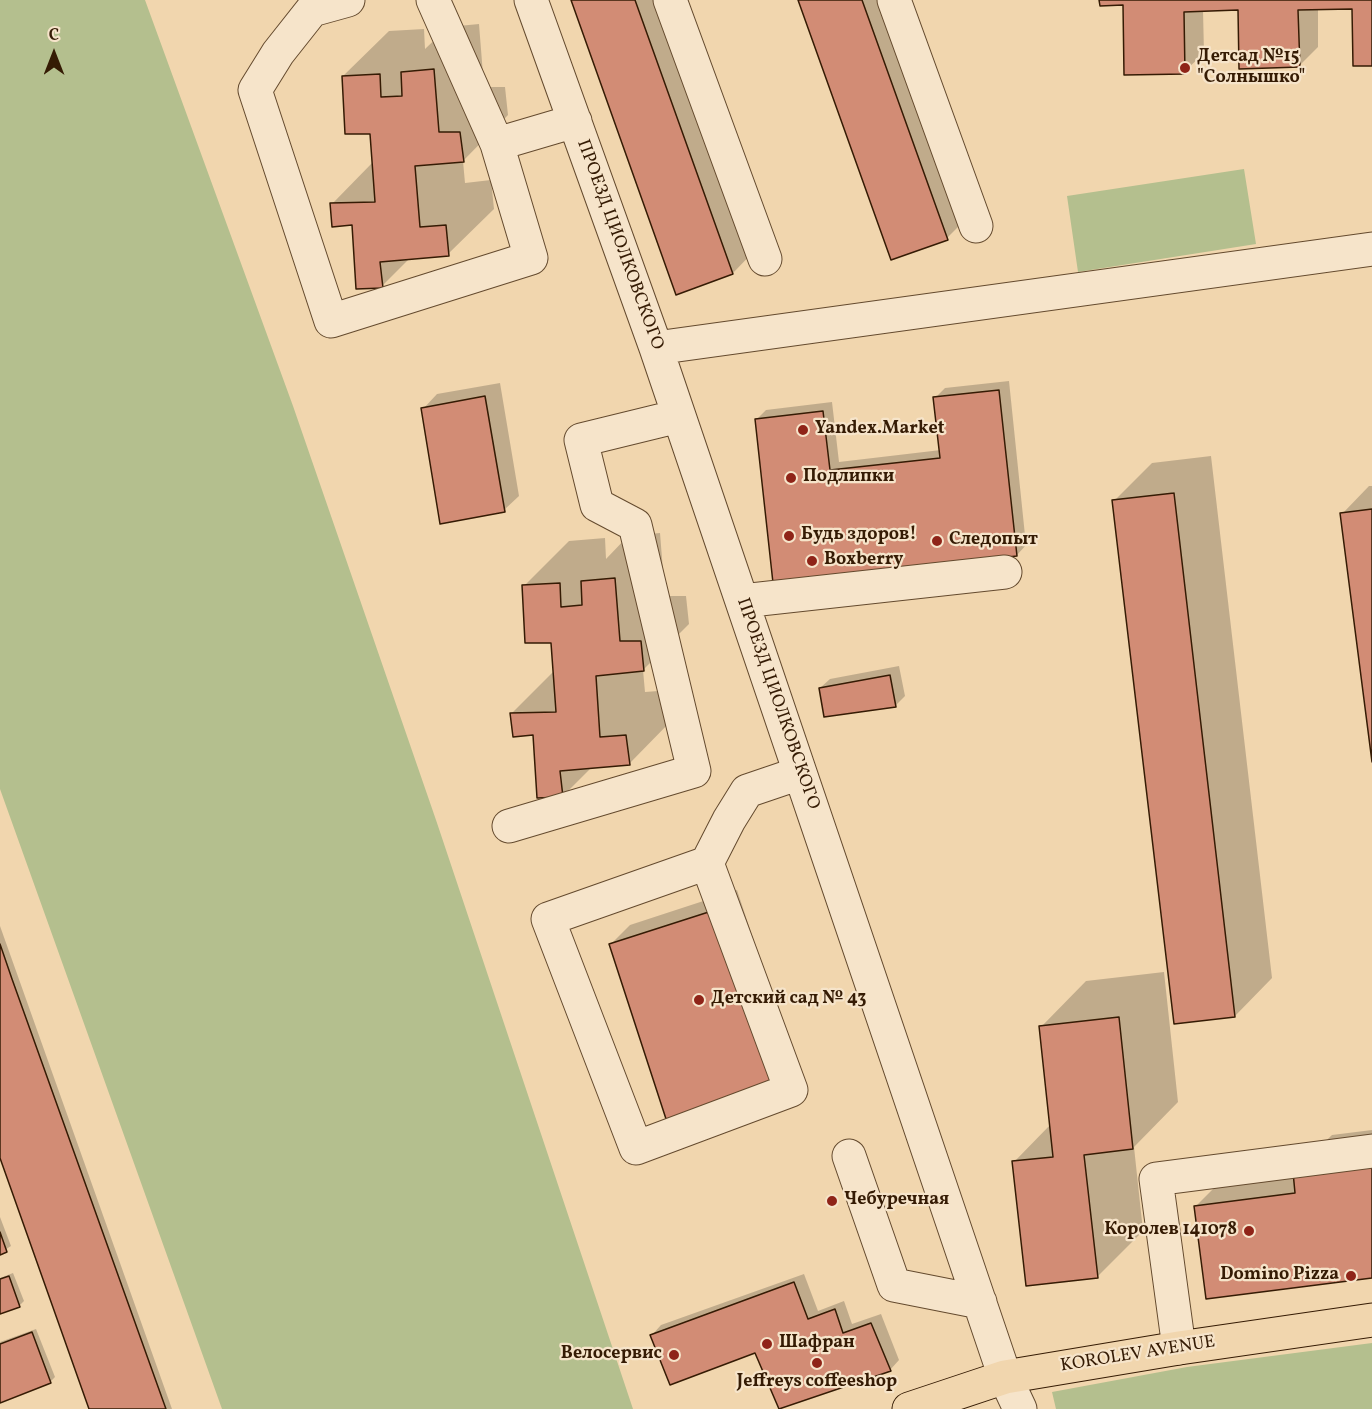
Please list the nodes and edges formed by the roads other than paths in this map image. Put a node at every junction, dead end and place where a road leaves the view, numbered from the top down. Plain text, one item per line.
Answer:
1 (348, 0) edge
2 (433, 0) edge
3 (531, 0) edge
4 (670, 0) edge
5 (894, 0) edge
6 (575, 121) junction
7 (496, 144) junction
8 (976, 226) dead end
9 (1372, 249) edge
10 (765, 259) dead end
11 (656, 348) junction
12 (679, 416) junction
13 (1005, 572) dead end
14 (741, 601) junction
15 (800, 773) junction
16 (509, 826) dead end
17 (707, 863) junction
18 (1372, 1151) edge
19 (849, 1156) dead end
20 (980, 1302) junction
21 (1372, 1320) edge
22 (1179, 1348) junction
23 (1005, 1377) junction
24 (909, 1409) edge
25 (1020, 1409) edge

1 - 7 street
2 - 7 street
3 - 6 street, ПРОЕЗД ЦИОЛКОВСКОГО
4 - 10 street
5 - 8 street
6 - 7 street
6 - 11 street, ПРОЕЗД ЦИОЛКОВСКОГО
9 - 11 street
11 - 12 street, ПРОЕЗД ЦИОЛКОВСКОГО
12 - 14 street, ПРОЕЗД ЦИОЛКОВСКОГО
12 - 16 street
13 - 14 street
14 - 15 street, ПРОЕЗД ЦИОЛКОВСКОГО
15 - 17 street
15 - 20 street, ПРОЕЗД ЦИОЛКОВСКОГО
17 - 17 street
18 - 22 street
19 - 20 street
20 - 23 street, ПРОЕЗД ЦИОЛКОВСКОГО
21 - 22 main road, KOROLEV AVENUE
22 - 23 main road, KOROLEV AVENUE
23 - 24 main road, KOROLEV AVENUE
23 - 25 street, ПРОЕЗД ЦИОЛКОВСКОГО

